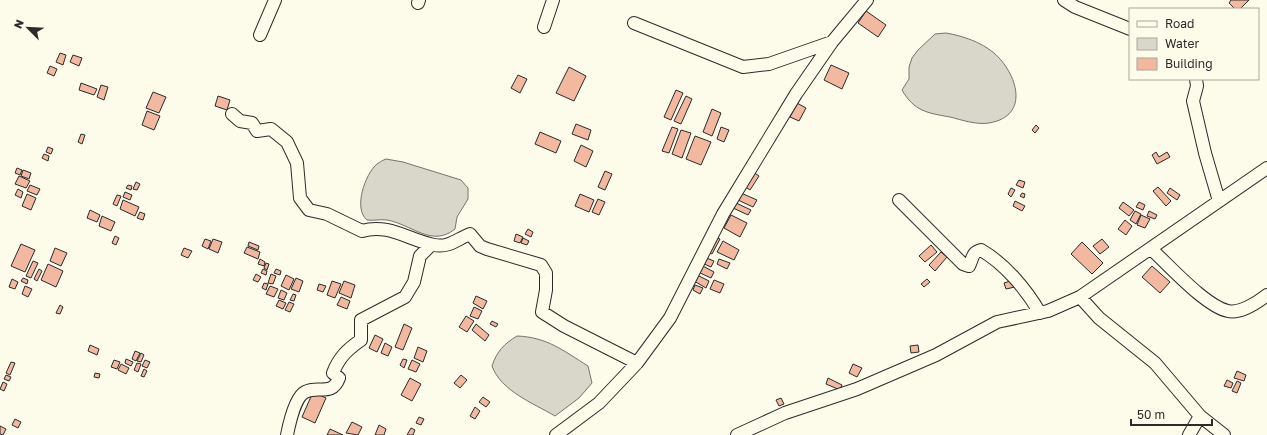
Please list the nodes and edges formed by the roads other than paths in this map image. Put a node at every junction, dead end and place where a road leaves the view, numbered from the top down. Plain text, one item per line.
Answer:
1 (275, 0) edge
2 (553, 0) edge
3 (867, 0) edge
4 (1064, 0) edge
5 (634, 23) dead end
6 (544, 27) dead end
7 (1129, 29) edge
8 (260, 36) dead end
9 (832, 42) junction
10 (1196, 80) edge
11 (232, 114) dead end
12 (1267, 168) edge
13 (899, 200) dead end
14 (1219, 200) junction
15 (431, 245) junction
16 (1151, 249) junction
17 (1267, 295) edge
18 (1080, 297) junction
19 (1040, 313) junction
20 (637, 363) junction
21 (1200, 416) junction
22 (287, 435) edge
23 (556, 435) edge
24 (737, 435) edge
25 (1189, 435) edge
26 (1224, 435) edge

1 - 8 street
2 - 6 street
3 - 9 street
4 - 7 street
5 - 9 street
9 - 20 street
10 - 14 street
11 - 15 street
12 - 14 street
13 - 19 street
14 - 16 street
15 - 20 street
15 - 22 street
16 - 17 street
16 - 18 street
18 - 19 street
18 - 21 street
19 - 24 street
20 - 23 street
21 - 25 street
21 - 26 street

